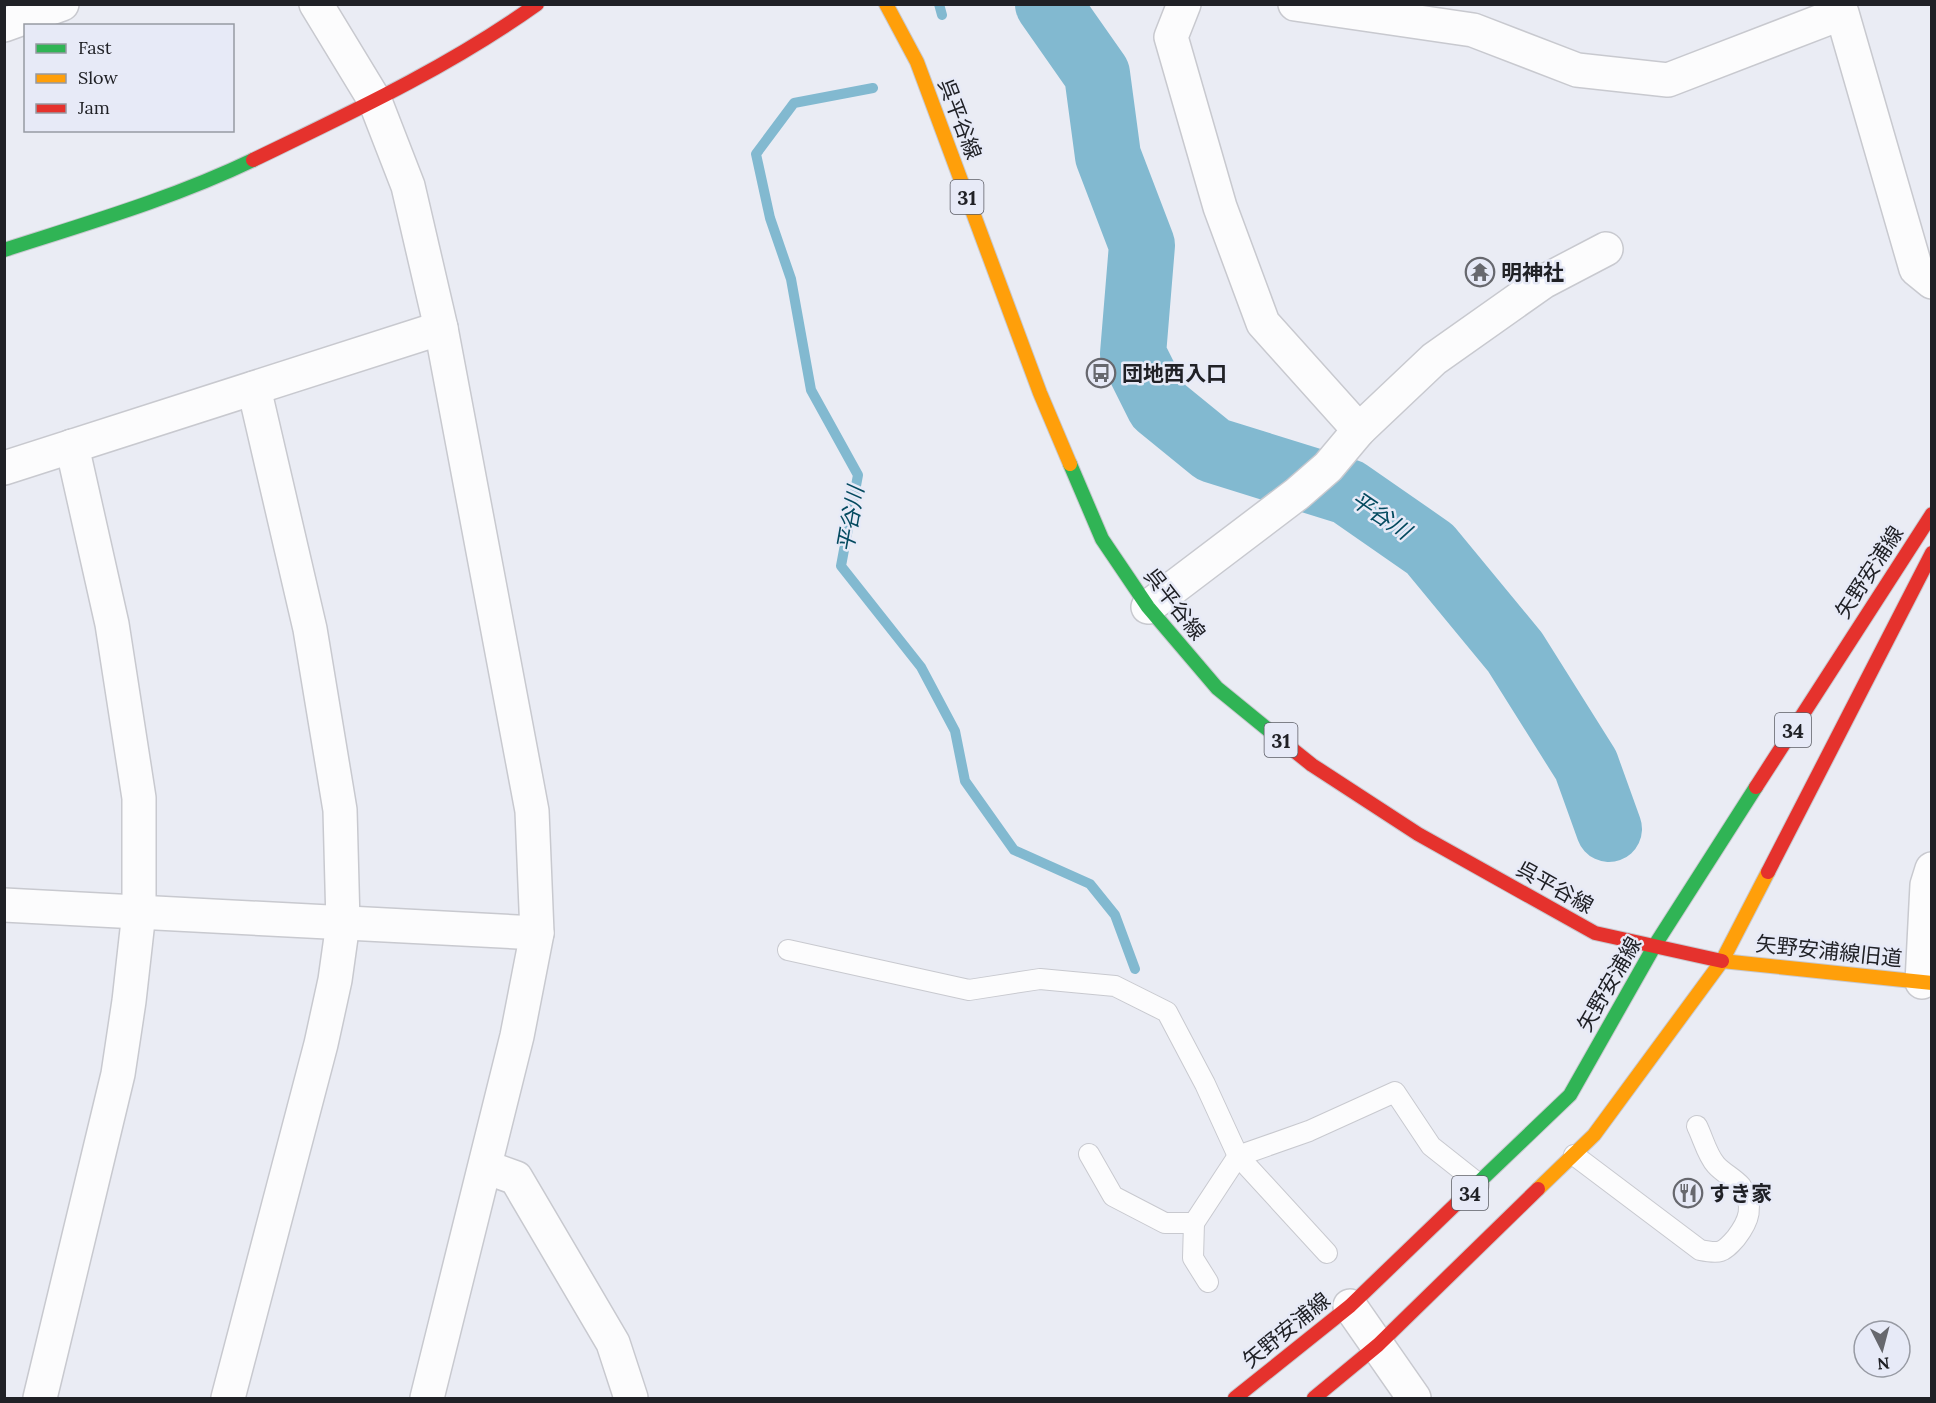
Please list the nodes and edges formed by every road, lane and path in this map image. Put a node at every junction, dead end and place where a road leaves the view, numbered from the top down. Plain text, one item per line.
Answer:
1 (62, 4) edge
2 (316, 4) edge
3 (537, 4) edge
4 (886, 4) edge
5 (1184, 4) edge
6 (1295, 4) edge
7 (4, 25) edge
8 (375, 101) junction
9 (1606, 249) dead end
10 (4, 250) edge
11 (1932, 282) edge
12 (441, 328) junction
13 (254, 388) junction
14 (1359, 430) junction
15 (72, 446) junction
16 (4, 468) edge
17 (1932, 514) edge
18 (1932, 553) edge
19 (1148, 607) junction
20 (1932, 869) edge
21 (4, 905) edge
22 (139, 912) junction
23 (343, 923) junction
24 (537, 933) junction
25 (1655, 945) junction
26 (788, 950) dead end
27 (1722, 962) junction
28 (1927, 982) edge
29 (1697, 1126) dead end
30 (1089, 1154) dead end
31 (1574, 1155) junction
32 (1238, 1156) junction
33 (486, 1167) junction
34 (1479, 1184) junction
35 (1194, 1223) junction
36 (1327, 1253) dead end
37 (1208, 1282) dead end
38 (1350, 1305) junction
39 (1378, 1346) junction
40 (40, 1398) edge
41 (228, 1398) edge
42 (427, 1398) edge
43 (631, 1398) edge
44 (1235, 1398) edge
45 (1314, 1398) edge
46 (1414, 1398) edge

1 - 7 street
2 - 8 street
3 - 8 main road
4 - 19 main road, 呉平谷線 / 31
5 - 14 street
6 - 11 street
8 - 10 main road
8 - 12 street
9 - 14 street
12 - 13 street
12 - 24 street
13 - 15 street
13 - 23 street
14 - 19 street
15 - 16 street
15 - 22 street
17 - 25 main road, 矢野安浦線 / 34
18 - 27 main road, 矢野安浦線 / 34
19 - 25 main road, 呉平谷線 / 31
20 - 28 street
21 - 22 street
22 - 23 street
22 - 40 street
23 - 24 street
23 - 41 street
24 - 33 street
25 - 27 main road, 呉平谷線 / 31
25 - 34 main road, 矢野安浦線 / 34
26 - 32 lane
27 - 28 main road, 矢野安浦線旧道
27 - 31 main road, 矢野安浦線 / 34
29 - 31 lane
30 - 35 lane
31 - 39 main road, 矢野安浦線 / 34
32 - 34 lane
32 - 35 lane
32 - 36 lane
33 - 42 street
33 - 43 street
34 - 38 main road, 矢野安浦線 / 34
35 - 37 lane
38 - 39 street
38 - 44 main road, 矢野安浦線 / 34
39 - 45 main road, 矢野安浦線 / 34
39 - 46 street

